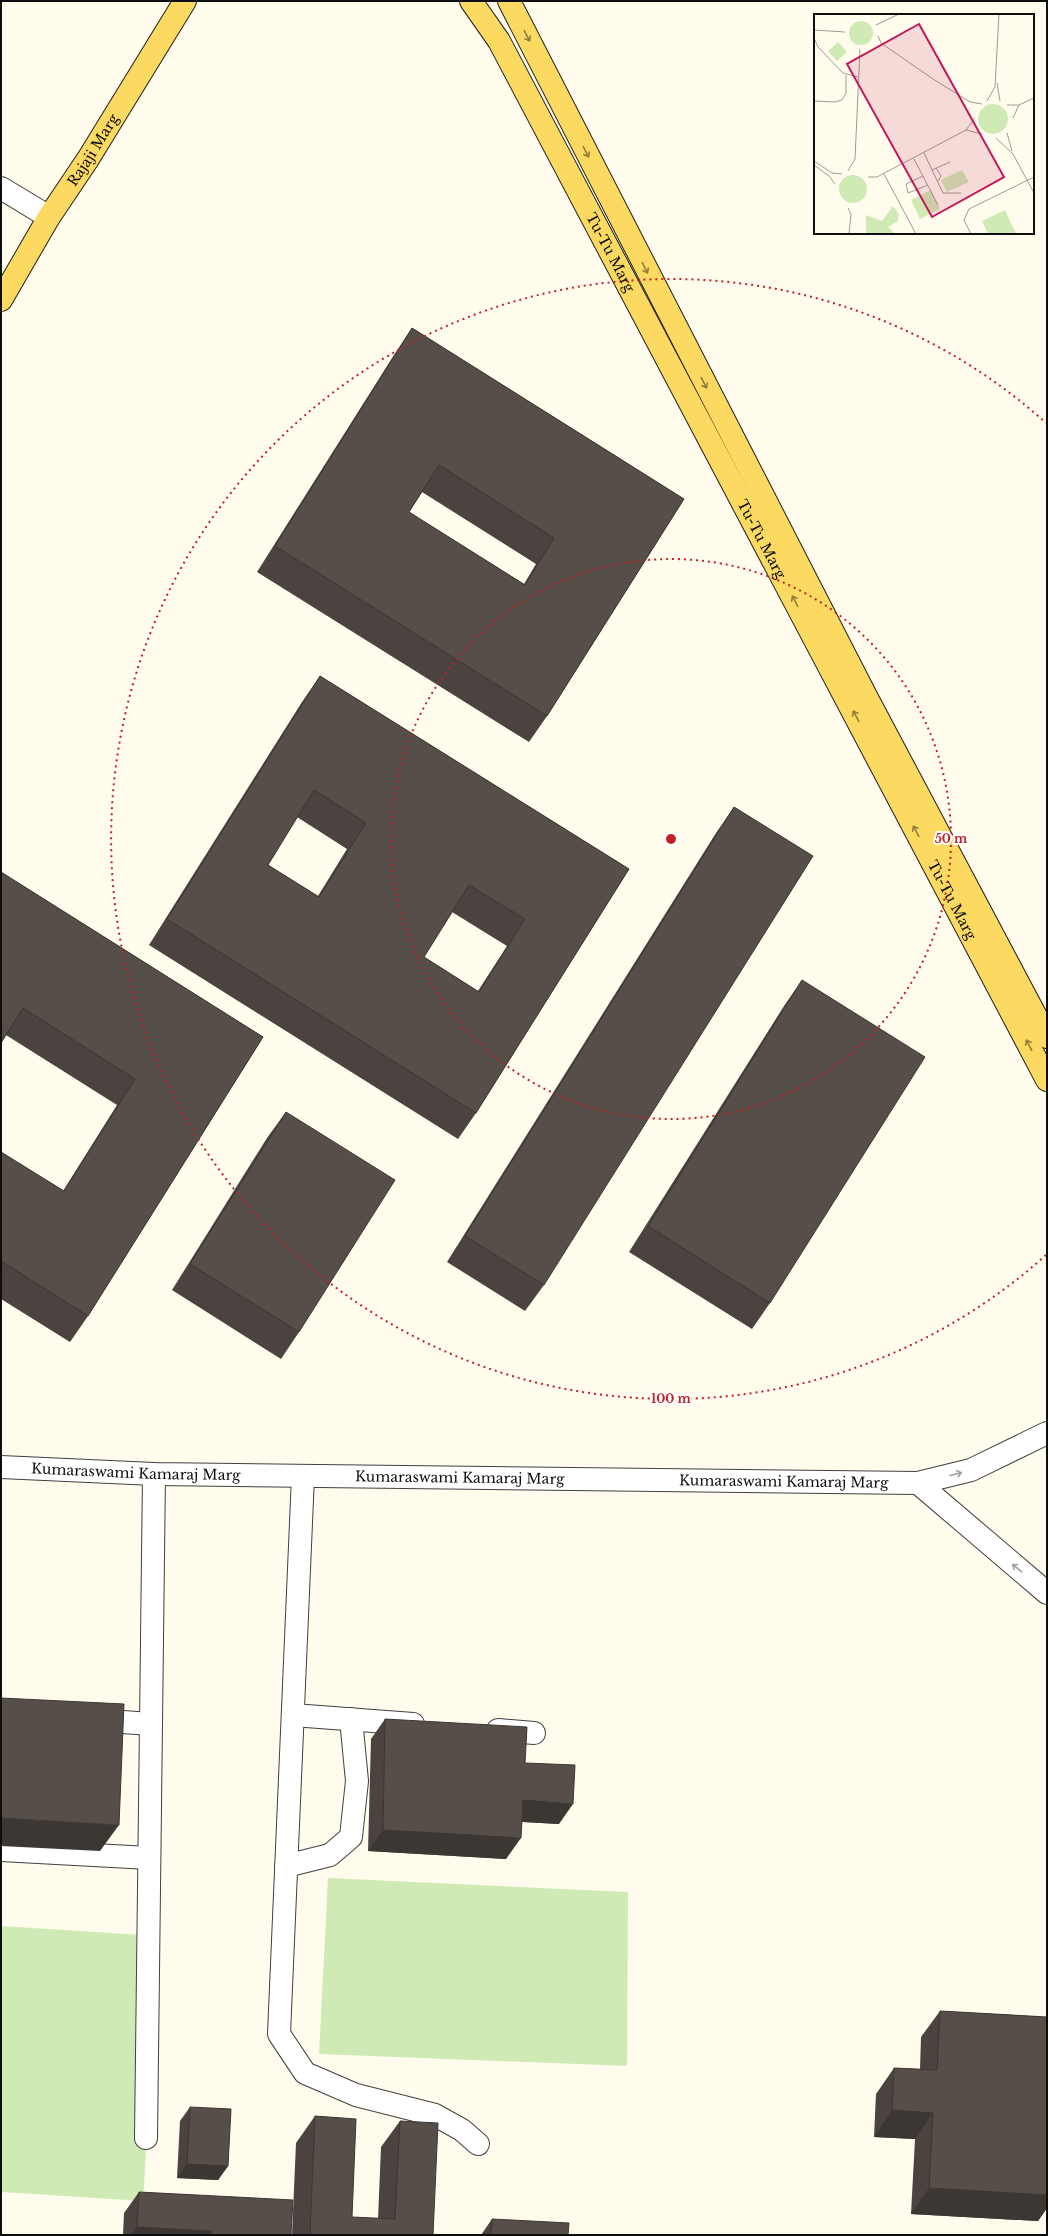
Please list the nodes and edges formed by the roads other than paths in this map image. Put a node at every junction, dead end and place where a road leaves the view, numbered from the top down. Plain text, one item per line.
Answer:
1 (185, 1) edge
2 (471, 1) edge
3 (509, 1) edge
4 (1, 188) edge
5 (49, 217) junction
6 (1, 300) edge
7 (1047, 1037) edge
8 (1047, 1080) edge
9 (1047, 1433) edge
10 (1, 1467) edge
11 (154, 1474) junction
12 (302, 1476) junction
13 (918, 1483) junction
14 (1047, 1593) edge
15 (293, 1715) junction
16 (72, 1719) edge
17 (351, 1719) junction
18 (151, 1724) junction
19 (431, 1725) edge
20 (478, 1729) edge
21 (534, 1733) dead end
22 (1, 1850) edge
23 (150, 1858) junction
24 (286, 1866) junction
25 (146, 2138) dead end
26 (478, 2144) dead end

1 - 5 main road, Rajaji Marg
8 -> 2 main road, Tu-Tu Marg
3 -> 7 main road, Tu-Tu Marg
4 - 5 street
5 - 6 main road, Rajaji Marg
13 -> 9 street, Kumaraswami Kamaraj Marg
10 - 11 street, Kumaraswami Kamaraj Marg
11 - 12 street, Kumaraswami Kamaraj Marg
11 - 18 street
12 - 13 street, Kumaraswami Kamaraj Marg
12 - 15 street
14 -> 13 street
15 - 17 street
15 - 24 street
16 - 18 street
17 - 19 street
17 - 24 street
18 - 23 street
20 - 21 street
22 - 23 street
23 - 25 street
24 - 26 street

